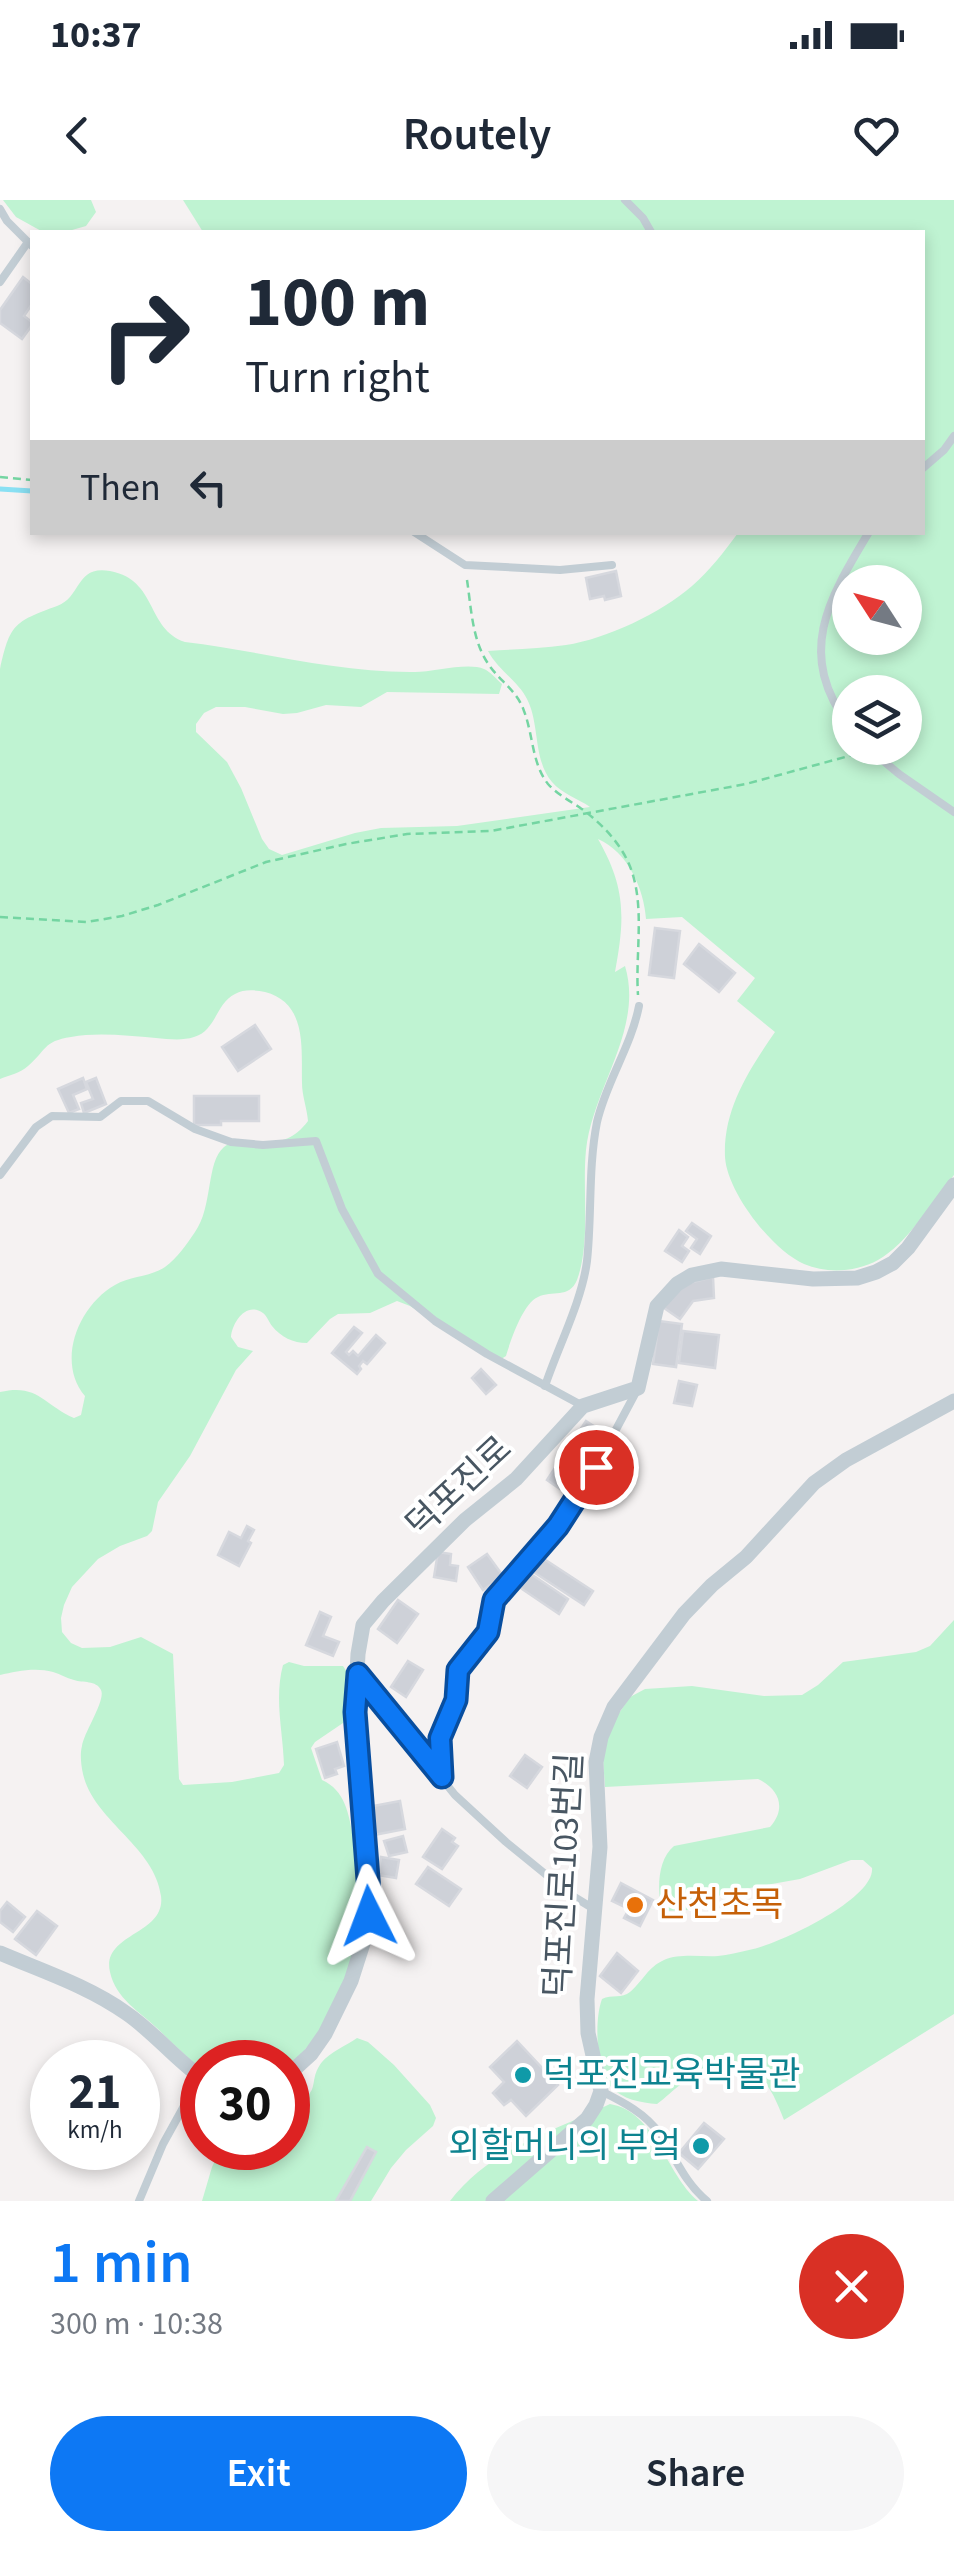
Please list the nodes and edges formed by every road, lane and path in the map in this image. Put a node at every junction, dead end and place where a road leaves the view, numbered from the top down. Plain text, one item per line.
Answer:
1 (625, 200) edge
2 (0, 209) edge
3 (650, 230) edge
4 (30, 244) edge
5 (0, 282) edge
6 (954, 436) edge
7 (925, 466) edge
8 (0, 477) edge
9 (30, 480) edge
10 (419, 535) edge
11 (867, 535) edge
12 (464, 564) junction
13 (612, 565) dead end
14 (832, 695) edge
15 (832, 760) edge
16 (888, 765) edge
17 (586, 812) junction
18 (954, 812) edge
19 (0, 917) edge
20 (639, 1006) joint
21 (0, 1176) edge
22 (954, 1185) edge
23 (545, 1386) junction
24 (638, 1388) junction
25 (954, 1401) edge
26 (583, 1406) junction
27 (358, 1674) junction
28 (442, 1777) junction
29 (595, 1910) junction
30 (0, 1953) edge
31 (310, 2055) edge
32 (180, 2059) edge
33 (601, 2091) junction
34 (180, 2115) edge
35 (139, 2201) edge
36 (493, 2201) edge
37 (707, 2201) edge

1 - 3 lane
2 - 4 lane
4 - 5 lane
6 - 7 lane
8 - 9 path
10 - 12 lane
11 - 14 lane
12 - 13 lane
12 - 17 path
15 - 17 path
16 - 18 lane
17 - 19 path
17 - 20 path
20 - 23 lane
21 - 23 lane
22 - 24 street
23 - 26 lane
24 - 26 street, 덕포진로
24 - 28 lane
25 - 29 street, 덕포진로103번길
26 - 27 street, 덕포진로
27 - 28 lane
27 - 31 street, 덕포진로
28 - 29 lane
29 - 33 street, 덕포진로103번길
30 - 32 street
33 - 36 street
33 - 37 lane
34 - 35 lane

